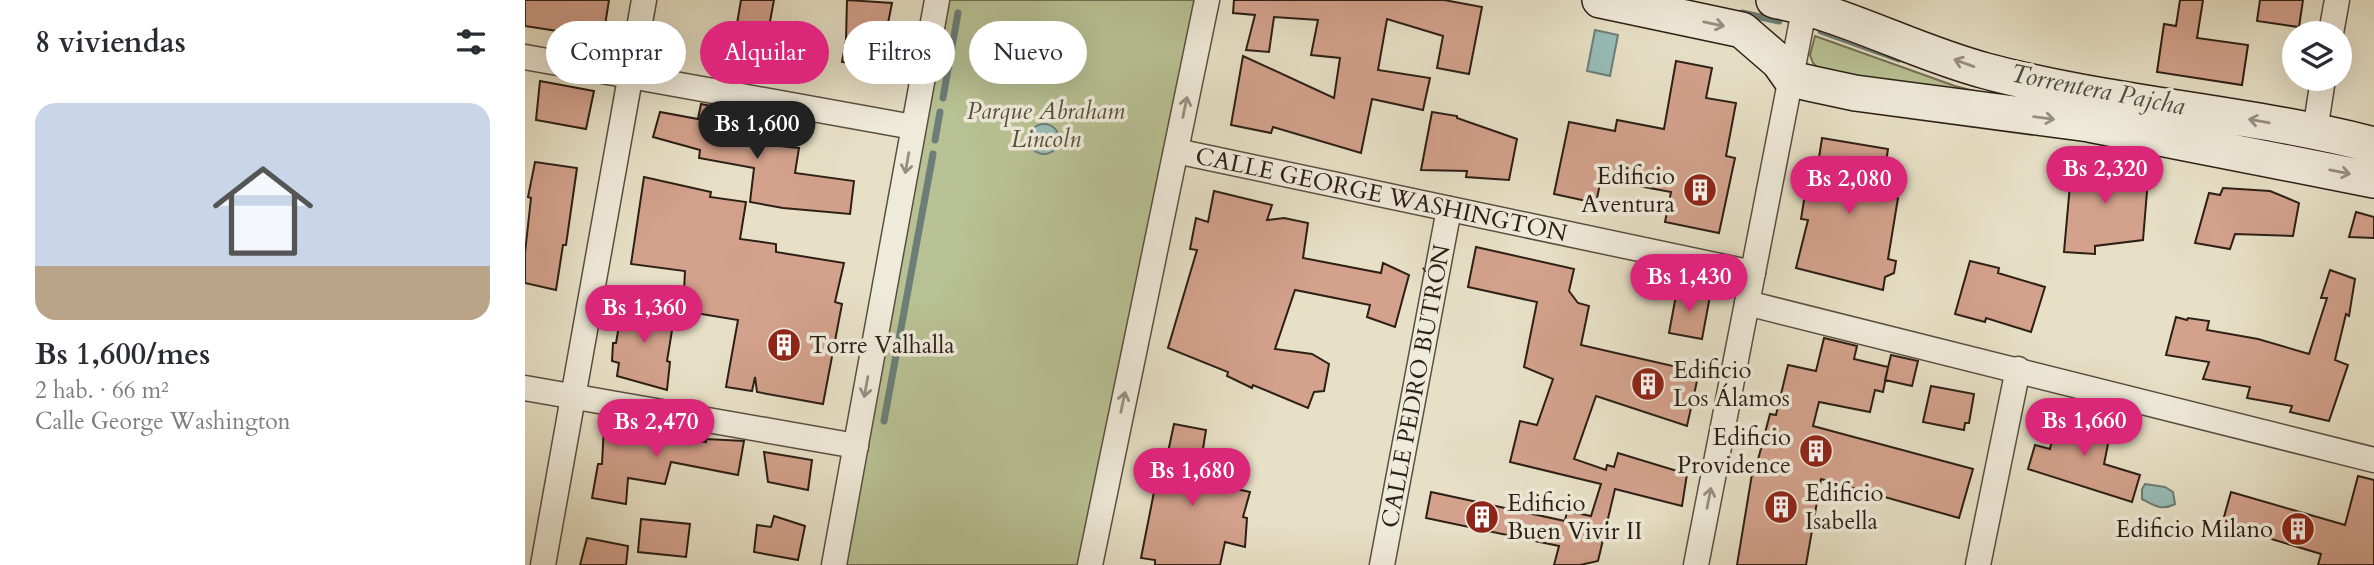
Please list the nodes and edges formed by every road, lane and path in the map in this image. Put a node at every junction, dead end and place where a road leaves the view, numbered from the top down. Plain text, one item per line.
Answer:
1 (644, 0) edge
2 (937, 0) edge
3 (1207, 0) edge
4 (1600, 0) edge
5 (2337, 0) edge
6 (1795, 2) edge
7 (640, 21) edge
8 (2333, 21) edge
9 (525, 57) edge
10 (546, 61) edge
11 (1791, 79) junction
12 (629, 84) edge
13 (680, 84) edge
14 (2321, 91) edge
15 (913, 127) junction
16 (2315, 131) junction
17 (2374, 145) edge
18 (1176, 151) junction
19 (2374, 180) edge
20 (1449, 209) junction
21 (1753, 273) junction
22 (1747, 303) junction
23 (2018, 369) junction
24 (525, 388) edge
25 (573, 396) junction
26 (856, 446) junction
27 (2374, 460) edge
28 (543, 565) edge
29 (834, 565) edge
30 (1090, 565) edge
31 (1382, 565) edge
32 (1696, 565) edge
33 (1978, 565) edge

1 - 7 street
2 - 15 street
18 -> 3 street
4 -> 11 main road
5 - 8 street
6 - 11 street
16 -> 6 main road
9 - 10 street
11 -> 19 main road
11 - 21 street
12 - 25 street
13 - 15 street
14 - 16 street
15 -> 26 street
16 - 17 main road
18 - 20 street, CALLE GEORGE WASHINGTON
30 -> 18 street
20 - 21 street, CALLE GEORGE WASHINGTON
20 - 31 street, CALLE PEDRO BUTRÓN
21 - 22 street
22 - 23 street
32 -> 22 street
23 - 27 street
23 - 33 street
24 - 25 street
25 - 26 street
25 - 28 street
26 - 29 street

